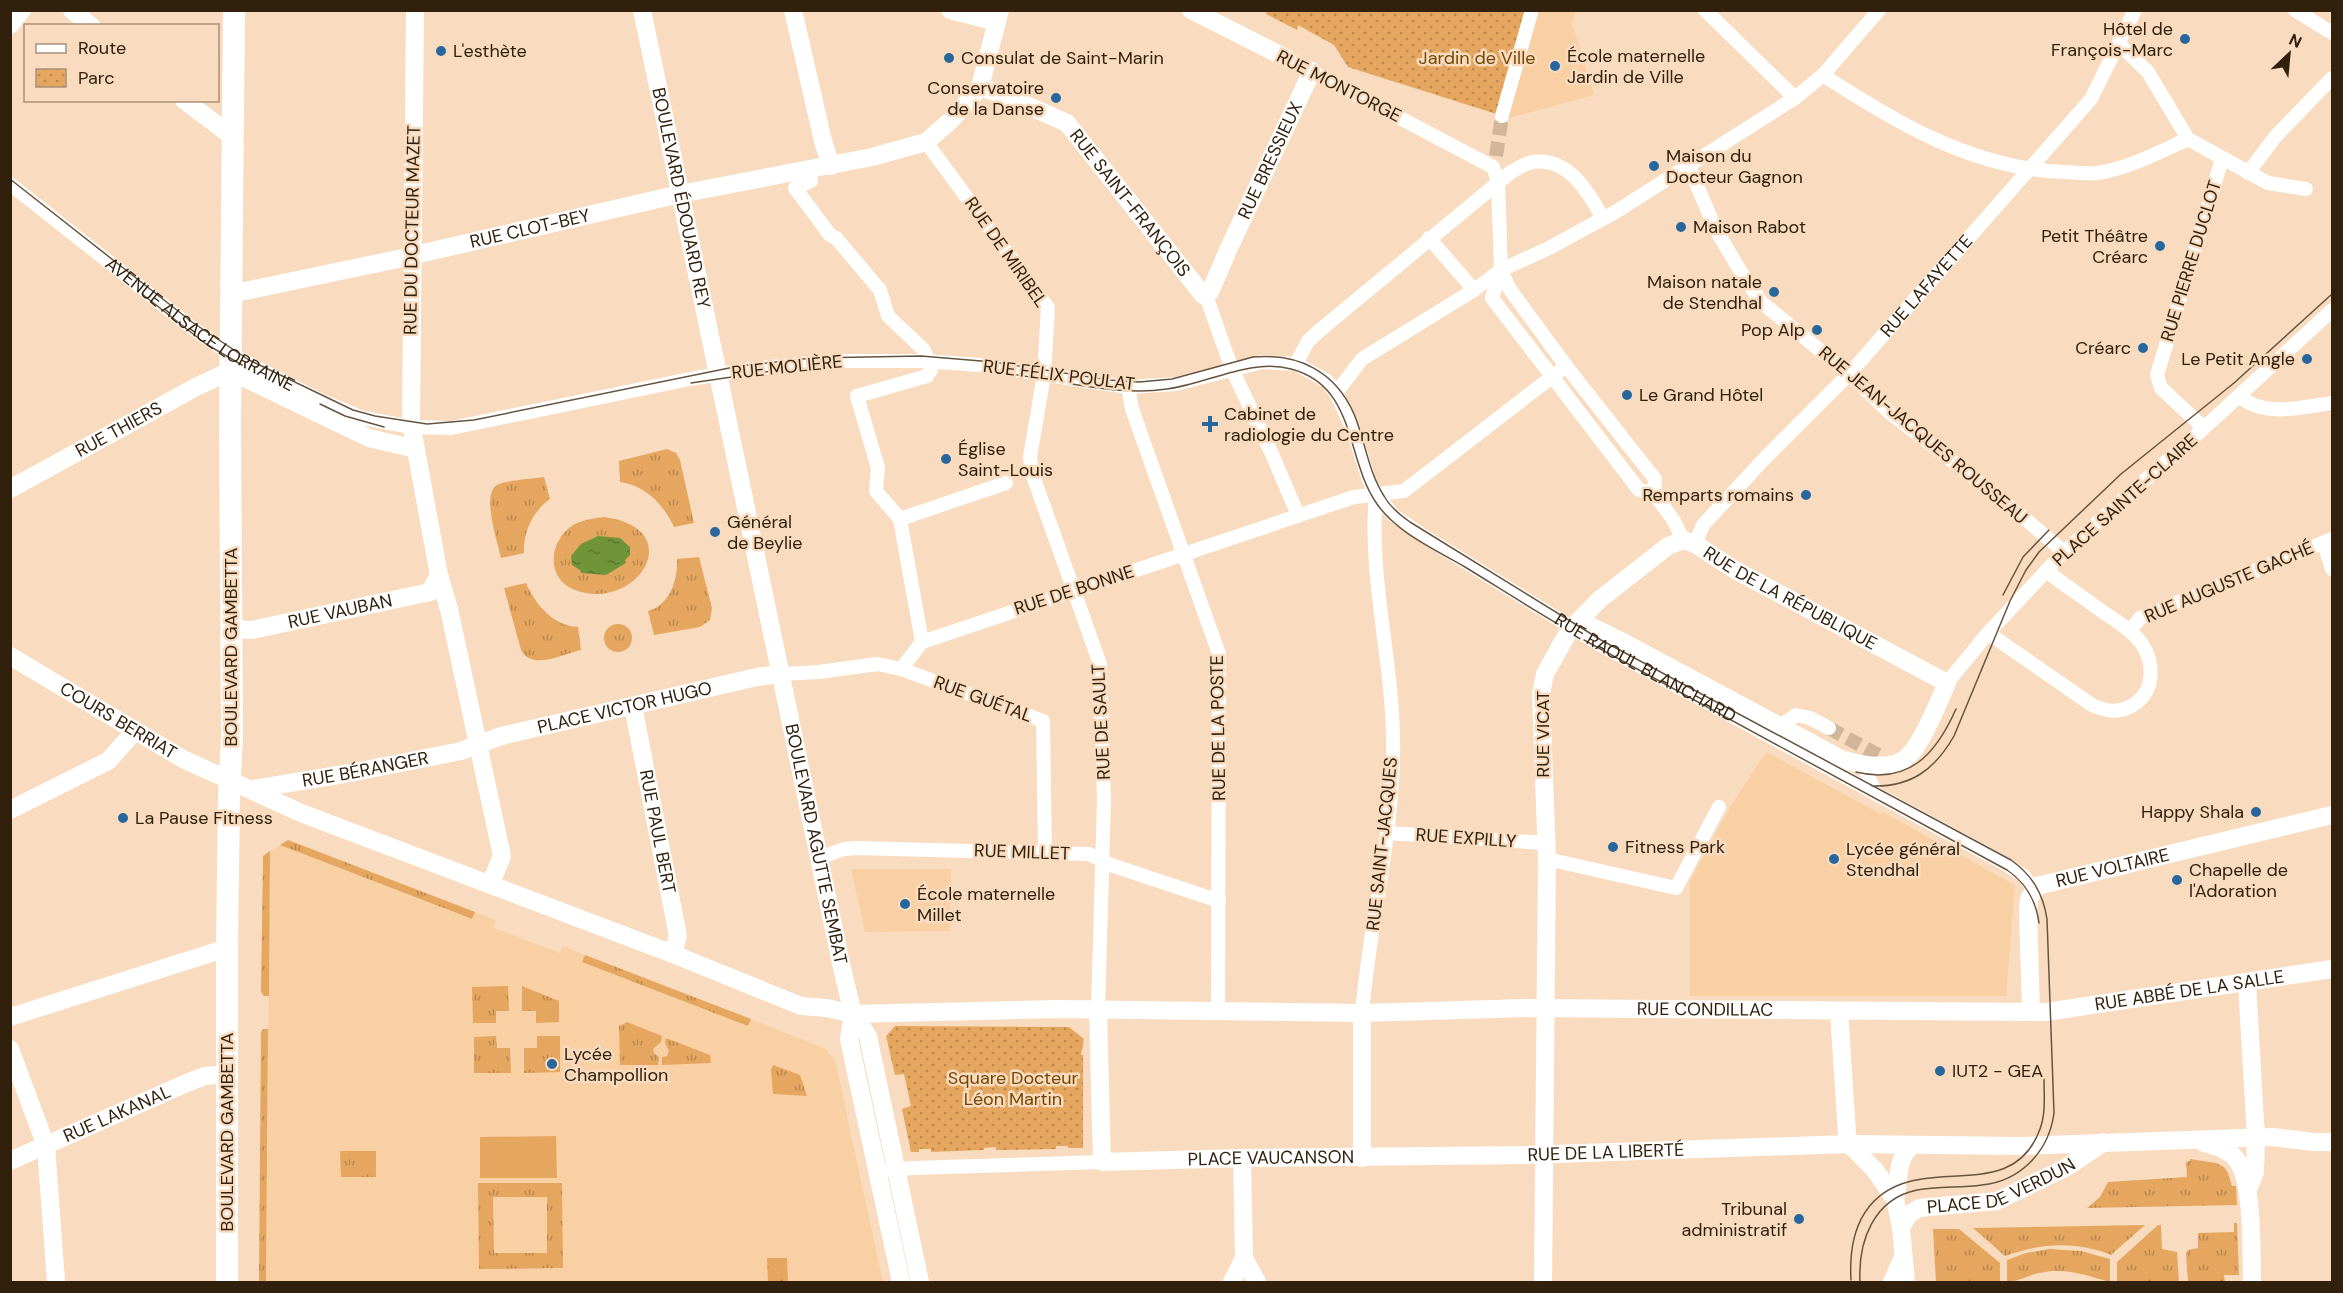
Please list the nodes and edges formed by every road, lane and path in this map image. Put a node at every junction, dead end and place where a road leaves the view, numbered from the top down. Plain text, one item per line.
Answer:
1 (22, 10) edge
2 (72, 10) edge
3 (234, 10) edge
4 (415, 10) edge
5 (642, 10) edge
6 (793, 10) edge
7 (950, 10) edge
8 (1191, 10) edge
9 (1532, 10) edge
10 (1705, 10) edge
11 (1878, 10) edge
12 (2135, 10) edge
13 (2295, 10) edge
14 (998, 16) edge
15 (89, 24) edge
16 (10, 25) edge
17 (2332, 33) edge
18 (2119, 44) junction
19 (1288, 59) joint
20 (1312, 71) junction
21 (1822, 75) junction
22 (2332, 78) edge
23 (980, 87) junction
24 (1795, 98) junction
25 (187, 102) edge
26 (1502, 116) tunnel mouth
27 (233, 137) junction
28 (2188, 139) junction
29 (926, 141) junction
30 (2222, 159) junction
31 (831, 166) junction
32 (1689, 167) junction
33 (807, 169) junction
34 (2029, 169) junction
35 (2248, 173) junction
36 (1498, 181) junction
37 (10, 184) edge
38 (2306, 189) dead end
39 (680, 194) junction
40 (1603, 219) junction
41 (1429, 238) junction
42 (412, 255) junction
43 (1501, 270) junction
44 (1474, 290) junction
45 (231, 294) junction
46 (1206, 296) junction
47 (2332, 310) edge
48 (856, 360) joint
49 (230, 362) junction
50 (928, 362) junction
51 (2161, 362) joint
52 (1296, 364) junction
53 (1566, 366) junction
54 (1232, 369) junction
55 (1849, 374) junction
56 (1044, 375) junction
57 (1552, 378) junction
58 (720, 380) junction
59 (1327, 381) joint
60 (1128, 387) junction
61 (1336, 393) junction
62 (2239, 396) junction
63 (2332, 403) edge
64 (411, 427) junction
65 (2204, 429) junction
66 (416, 449) junction
67 (1006, 483) dead end
68 (10, 489) edge
69 (1376, 494) junction
70 (1654, 494) junction
71 (1298, 515) junction
72 (900, 519) junction
73 (2328, 541) edge
74 (1689, 542) junction
75 (2064, 552) junction
76 (1184, 554) junction
77 (2332, 569) edge
78 (2046, 571) junction
79 (439, 575) junction
80 (1075, 590) junction
81 (1576, 624) junction
82 (231, 629) junction
83 (2130, 631) junction
84 (1988, 633) junction
85 (922, 642) junction
86 (10, 656) edge
87 (901, 669) junction
88 (780, 674) junction
89 (1947, 683) junction
90 (633, 706) junction
91 (1780, 726) junction
92 (1829, 728) tunnel mouth
93 (135, 730) junction
94 (478, 745) junction
95 (1863, 766) junction
96 (230, 780) junction
97 (253, 789) junction
98 (1877, 795) junction
99 (1719, 807) dead end
100 (10, 810) edge
101 (2332, 815) edge
102 (1387, 833) junction
103 (1546, 851) junction
104 (1045, 853) junction
105 (818, 858) junction
106 (1101, 860) junction
107 (490, 885) junction
108 (2034, 889) junction
109 (1220, 901) junction
110 (227, 948) junction
111 (673, 954) junction
112 (2332, 969) edge
113 (2247, 983) junction
114 (1546, 1009) junction
115 (1098, 1010) junction
116 (1839, 1011) junction
117 (1218, 1012) junction
118 (2038, 1012) junction
119 (1362, 1013) junction
120 (854, 1014) junction
121 (10, 1017) edge
122 (10, 1049) edge
123 (226, 1074) junction
124 (2256, 1138) junction
125 (2193, 1140) junction
126 (2105, 1142) junction
127 (2332, 1142) edge
128 (1849, 1144) junction
129 (1913, 1145) junction
130 (46, 1146) junction
131 (1544, 1154) junction
132 (1242, 1158) junction
133 (1362, 1158) junction
134 (10, 1161) edge
135 (1102, 1162) junction
136 (896, 1169) junction
137 (877, 1172) junction
138 (2248, 1190) junction
139 (1894, 1199) junction
140 (1901, 1228) junction
141 (1904, 1255) junction
142 (1244, 1258) junction
143 (56, 1282) edge
144 (228, 1282) edge
145 (901, 1282) edge
146 (920, 1282) edge
147 (1232, 1282) edge
148 (1257, 1282) edge
149 (1543, 1282) edge
150 (1892, 1282) edge
151 (1906, 1282) edge
152 (2252, 1282) edge

1 - 16 street
2 - 15 street
3 - 27 street, BOULEVARD GAMBETTA
4 - 42 street, RUE DU DOCTEUR MAZET
5 - 39 street, BOULEVARD ÉDOUARD REY
6 - 31 street
7 - 14 street
8 - 19 street, RUE MONTORGE
9 - 26 street
10 - 24 street
11 - 21 street
12 - 18 street, RUE LAFAYETTE
13 - 17 street
14 - 23 street
18 - 28 street
18 - 34 street, RUE LAFAYETTE
19 - 20 street, RUE MONTORGE
20 - 36 street, RUE MONTORGE
20 - 46 street, RUE BRESSIEUX
21 - 24 street
21 - 34 street
22 - 35 street
23 - 29 street
23 - 46 street, RUE SAINT-FRANÇOIS
24 - 32 street
25 - 27 street
27 - 45 street, BOULEVARD GAMBETTA
28 - 30 street
28 - 34 street
29 - 31 street, RUE CLOT-BEY
29 - 56 street, RUE DE MIRIBEL
30 - 35 street
30 - 51 street, RUE PIERRE DUCLOT
31 - 33 street, RUE CLOT-BEY
32 - 40 street
32 - 55 street, RUE JEAN-JACQUES ROUSSEAU
33 - 39 street, RUE CLOT-BEY
33 - 50 street
34 - 55 street, RUE LAFAYETTE
35 - 38 street
36 - 40 street
36 - 41 street
36 - 43 street
37 - 49 street, AVENUE ALSACE LORRAINE
39 - 42 street, RUE CLOT-BEY
39 - 58 street, BOULEVARD ÉDOUARD REY
40 - 43 street
41 - 44 street
41 - 52 street
42 - 45 street, RUE CLOT-BEY
42 - 64 street, RUE DU DOCTEUR MAZET
43 - 44 street
43 - 53 street, RUE DE LA RÉPUBLIQUE
43 - 57 street, RUE DE LA RÉPUBLIQUE
44 - 61 street
45 - 49 street, BOULEVARD GAMBETTA
46 - 54 street, RUE SAINT-FRANÇOIS
47 - 62 street, PLACE SAINTE-CLAIRE
48 - 50 street, RUE FÉLIX POULAT
48 - 58 street, RUE MOLIÈRE
49 - 64 street, AVENUE ALSACE LORRAINE
49 - 66 street, AVENUE ALSACE LORRAINE
49 - 68 street, RUE THIERS
49 - 82 street, BOULEVARD GAMBETTA
50 - 56 street, RUE FÉLIX POULAT
50 - 72 street
51 - 65 street, PLACE SAINTE-CLAIRE
52 - 54 street, RUE FÉLIX POULAT
52 - 59 street, RUE FÉLIX POULAT
53 - 57 street, RUE DE BONNE
53 - 70 street, RUE DE LA RÉPUBLIQUE
54 - 60 street, RUE FÉLIX POULAT
54 - 71 street, RUE SAINT-FRANÇOIS
55 - 74 street, RUE LAFAYETTE
55 - 75 street, RUE JEAN-JACQUES ROUSSEAU
56 - 60 street, RUE FÉLIX POULAT
56 - 80 street, RUE DE SAULT
57 - 69 street, RUE DE BONNE
57 - 70 street, RUE DE LA RÉPUBLIQUE
58 - 64 street
58 - 88 street
59 - 61 street, RUE RAOUL BLANCHARD
60 - 76 street, RUE DE LA POSTE
61 - 69 street, RUE RAOUL BLANCHARD
62 - 63 street
62 - 65 street, PLACE SAINTE-CLAIRE
64 - 66 street, RUE DU DOCTEUR MAZET
65 - 75 street, PLACE SAINTE-CLAIRE
66 - 79 street
67 - 72 street
69 - 71 street, RUE DE BONNE
69 - 81 street, RUE RAOUL BLANCHARD
69 - 102 street, RUE SAINT-JACQUES
70 - 74 street, RUE DE LA RÉPUBLIQUE
71 - 76 street, RUE DE BONNE
72 - 85 street
73 - 77 street
73 - 83 street, RUE AUGUSTE GACHÉ
74 - 81 street
74 - 89 street, RUE DE LA RÉPUBLIQUE
75 - 78 street, PLACE SAINTE-CLAIRE
76 - 80 street, RUE DE BONNE
76 - 109 street, RUE DE LA POSTE
78 - 83 street, PLACE SAINTE-CLAIRE
78 - 84 street, PLACE SAINTE-CLAIRE
79 - 82 street, RUE VAUBAN
79 - 94 street
80 - 85 street, RUE DE BONNE
80 - 106 street, RUE DE SAULT
81 - 91 street, RUE RAOUL BLANCHARD
81 - 98 street, RUE RAOUL BLANCHARD
81 - 103 street, RUE VICAT
82 - 96 street, BOULEVARD GAMBETTA
83 - 84 street, PLACE SAINTE-CLAIRE
84 - 89 street, PLACE SAINTE-CLAIRE
85 - 87 street
86 - 93 street, COURS BERRIAT
87 - 88 street
87 - 104 street, RUE GUÉTAL
88 - 90 street, PLACE VICTOR HUGO
88 - 105 street, BOULEVARD AGUTTE SEMBAT
89 - 95 street
90 - 94 street, PLACE VICTOR HUGO
90 - 111 street, RUE PAUL BERT
91 - 92 street
91 - 95 street, RUE RAOUL BLANCHARD
93 - 96 street, COURS BERRIAT
93 - 100 street
94 - 97 street, RUE BÉRANGER
94 - 107 street
95 - 98 street
96 - 97 street, COURS BERRIAT
96 - 110 street, BOULEVARD GAMBETTA
97 - 107 street, COURS BERRIAT
98 - 108 street, RUE RAOUL BLANCHARD
99 - 103 street, RUE EXPILLY
101 - 108 street, RUE VOLTAIRE
102 - 103 street, RUE EXPILLY
102 - 119 street, RUE SAINT-JACQUES
103 - 114 street, RUE VICAT
104 - 105 street, RUE MILLET
104 - 106 street, RUE MILLET
105 - 120 street, BOULEVARD AGUTTE SEMBAT
106 - 109 street, RUE MILLET
106 - 115 street, RUE DE SAULT
107 - 111 street, COURS BERRIAT
108 - 118 street
109 - 117 street, RUE DE LA POSTE
110 - 121 street
110 - 123 street, BOULEVARD GAMBETTA
111 - 120 street, COURS BERRIAT
112 - 113 street, RUE ABBÉ DE LA SALLE
113 - 118 street, RUE ABBÉ DE LA SALLE
113 - 124 street
114 - 116 street, RUE CONDILLAC
114 - 119 street, RUE CONDILLAC
114 - 131 street, RUE VICAT
115 - 117 street
115 - 120 street
115 - 135 street
116 - 118 street, RUE CONDILLAC
116 - 128 street
117 - 119 street
119 - 133 street, PLACE VAUCANSON
120 - 136 street, BOULEVARD AGUTTE SEMBAT
120 - 137 street, BOULEVARD AGUTTE SEMBAT
122 - 130 street
123 - 130 street, RUE LAKANAL
123 - 144 street, BOULEVARD GAMBETTA
124 - 125 street, PLACE DE VERDUN
124 - 127 street
124 - 138 street, PLACE DE VERDUN
125 - 126 street, PLACE DE VERDUN
125 - 138 street, PLACE DE VERDUN
126 - 129 street, PLACE DE VERDUN
126 - 140 street, PLACE DE VERDUN
128 - 129 street, PLACE DE VERDUN
128 - 131 street, RUE DE LA LIBERTÉ
128 - 139 street, PLACE DE VERDUN
129 - 139 street, PLACE DE VERDUN
130 - 134 street, RUE LAKANAL
130 - 143 street
131 - 133 street, RUE DE LA LIBERTÉ
131 - 149 street, RUE VICAT
132 - 133 street, PLACE VAUCANSON
132 - 135 street, PLACE VAUCANSON
132 - 142 street
135 - 136 street
136 - 137 street
136 - 146 street, BOULEVARD AGUTTE SEMBAT
137 - 145 street, BOULEVARD AGUTTE SEMBAT
138 - 152 street, PLACE DE VERDUN
139 - 140 street, PLACE DE VERDUN
140 - 141 street, PLACE DE VERDUN
141 - 150 street
141 - 151 street, PLACE DE VERDUN
142 - 147 street
142 - 148 street

